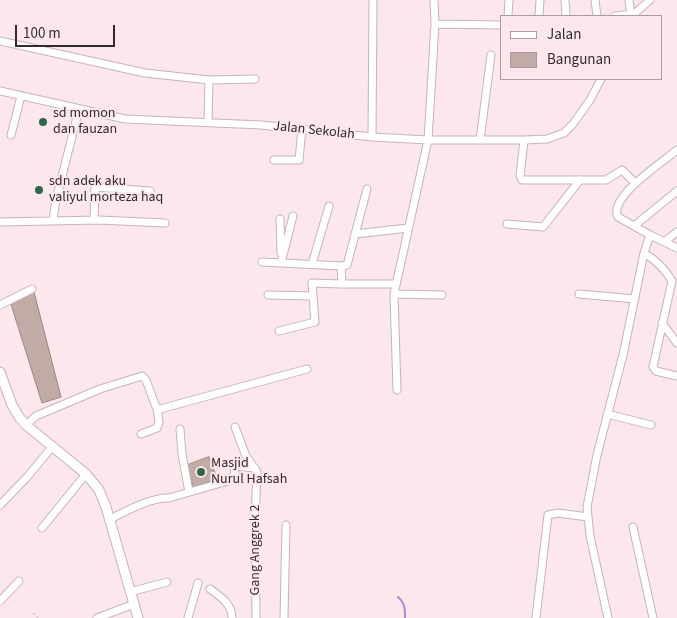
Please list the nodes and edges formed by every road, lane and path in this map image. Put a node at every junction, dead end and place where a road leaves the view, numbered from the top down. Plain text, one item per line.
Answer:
1 (372, 0) edge
2 (434, 0) edge
3 (509, 0) edge
4 (540, 0) edge
5 (565, 0) edge
6 (595, 0) edge
7 (629, 0) edge
8 (650, 0) edge
9 (508, 15) edge
10 (539, 15) edge
11 (566, 15) edge
12 (597, 15) edge
13 (632, 15) edge
14 (435, 24) junction
15 (500, 24) edge
16 (0, 41) edge
17 (491, 55) dead end
18 (255, 79) dead end
19 (209, 80) junction
20 (600, 80) edge
21 (0, 91) edge
22 (21, 96) junction
23 (78, 109) junction
24 (208, 122) junction
25 (302, 129) junction
26 (11, 135) dead end
27 (372, 137) junction
28 (428, 140) junction
29 (480, 140) junction
30 (524, 140) junction
31 (677, 150) edge
32 (274, 160) dead end
33 (580, 180) junction
34 (635, 183) junction
35 (367, 189) dead end
36 (150, 191) dead end
37 (677, 191) edge
38 (329, 206) dead end
39 (293, 216) dead end
40 (280, 219) dead end
41 (53, 220) junction
42 (94, 220) junction
43 (0, 222) edge
44 (165, 222) dead end
45 (507, 224) dead end
46 (634, 226) junction
47 (408, 228) junction
48 (677, 232) edge
49 (355, 234) junction
50 (650, 235) junction
51 (665, 242) junction
52 (677, 248) edge
53 (644, 253) junction
54 (262, 262) dead end
55 (281, 263) junction
56 (312, 264) junction
57 (341, 266) junction
58 (674, 283) edge
59 (342, 284) junction
60 (396, 284) junction
61 (32, 289) dead end
62 (268, 294) dead end
63 (394, 294) junction
64 (579, 294) dead end
65 (442, 295) dead end
66 (312, 296) junction
67 (635, 299) junction
68 (0, 305) edge
69 (662, 323) junction
70 (278, 330) dead end
71 (677, 343) edge
72 (307, 369) dead end
73 (0, 372) edge
74 (677, 376) edge
75 (397, 390) dead end
76 (3, 391) edge
77 (157, 408) junction
78 (607, 414) junction
79 (26, 425) junction
80 (651, 425) dead end
81 (235, 427) dead end
82 (180, 429) dead end
83 (141, 434) dead end
84 (52, 447) junction
85 (256, 468) junction
86 (86, 474) junction
87 (189, 492) junction
88 (0, 505) edge
89 (588, 517) junction
90 (109, 520) junction
91 (286, 525) dead end
92 (633, 527) dead end
93 (42, 528) dead end
94 (19, 581) dead end
95 (167, 582) dead end
96 (198, 583) dead end
97 (0, 589) edge
98 (210, 589) dead end
99 (130, 592) junction
100 (6, 595) junction
101 (0, 601) edge
102 (134, 604) junction
103 (33, 613) dead end
104 (38, 618) edge
105 (98, 618) edge
106 (138, 618) edge
107 (188, 618) edge
108 (232, 618) edge
109 (256, 618) edge
110 (284, 618) edge
111 (536, 618) edge
112 (608, 618) edge
113 (653, 618) edge

1 - 27 street
2 - 14 street
3 - 9 street
4 - 10 street
5 - 11 street
6 - 12 street
7 - 13 street
8 - 13 street
14 - 15 street
14 - 28 street
16 - 19 street
17 - 29 street
18 - 19 street
19 - 24 street
20 - 30 street, Jalan Sekolah
21 - 22 street, Jalan Sekolah
22 - 23 street, Jalan Sekolah
22 - 26 street
23 - 24 street, Jalan Sekolah
23 - 41 street
24 - 25 street, Jalan Sekolah
25 - 27 street, Jalan Sekolah
25 - 32 street
27 - 28 street, Jalan Sekolah
28 - 29 street, Jalan Sekolah
28 - 47 street
29 - 30 street, Jalan Sekolah
30 - 33 street
31 - 34 street
33 - 34 street
33 - 45 street
34 - 46 street
35 - 49 street
36 - 42 street
37 - 46 street
38 - 56 street
39 - 55 street
40 - 55 street
41 - 42 street
41 - 43 street
42 - 44 street
46 - 50 street
47 - 49 street
47 - 60 street
48 - 51 street
49 - 57 street
50 - 51 street
50 - 53 street
51 - 52 street
53 - 58 street
53 - 67 street
54 - 55 street
55 - 56 street
56 - 57 street
57 - 59 street
58 - 69 street
59 - 60 street
59 - 66 street
60 - 63 street
61 - 68 street
62 - 66 street
63 - 65 street
63 - 75 street
64 - 67 street
66 - 70 street
67 - 78 street
69 - 71 street
69 - 74 street
72 - 77 street
73 - 76 main road
76 - 79 main road
77 - 79 street
77 - 83 street
78 - 80 street
78 - 89 street
79 - 84 main road
81 - 85 street
82 - 87 street
84 - 86 main road
84 - 88 street
85 - 87 street
85 - 109 street, Gang Anggrek 2
86 - 90 main road
86 - 93 street
87 - 90 street
89 - 111 street
89 - 112 street
90 - 99 main road
91 - 110 street
92 - 113 street
94 - 100 street
95 - 99 street
96 - 107 street
97 - 100 street
98 - 108 street
99 - 102 main road
100 - 101 street
102 - 105 street
102 - 106 main road
103 - 104 path

